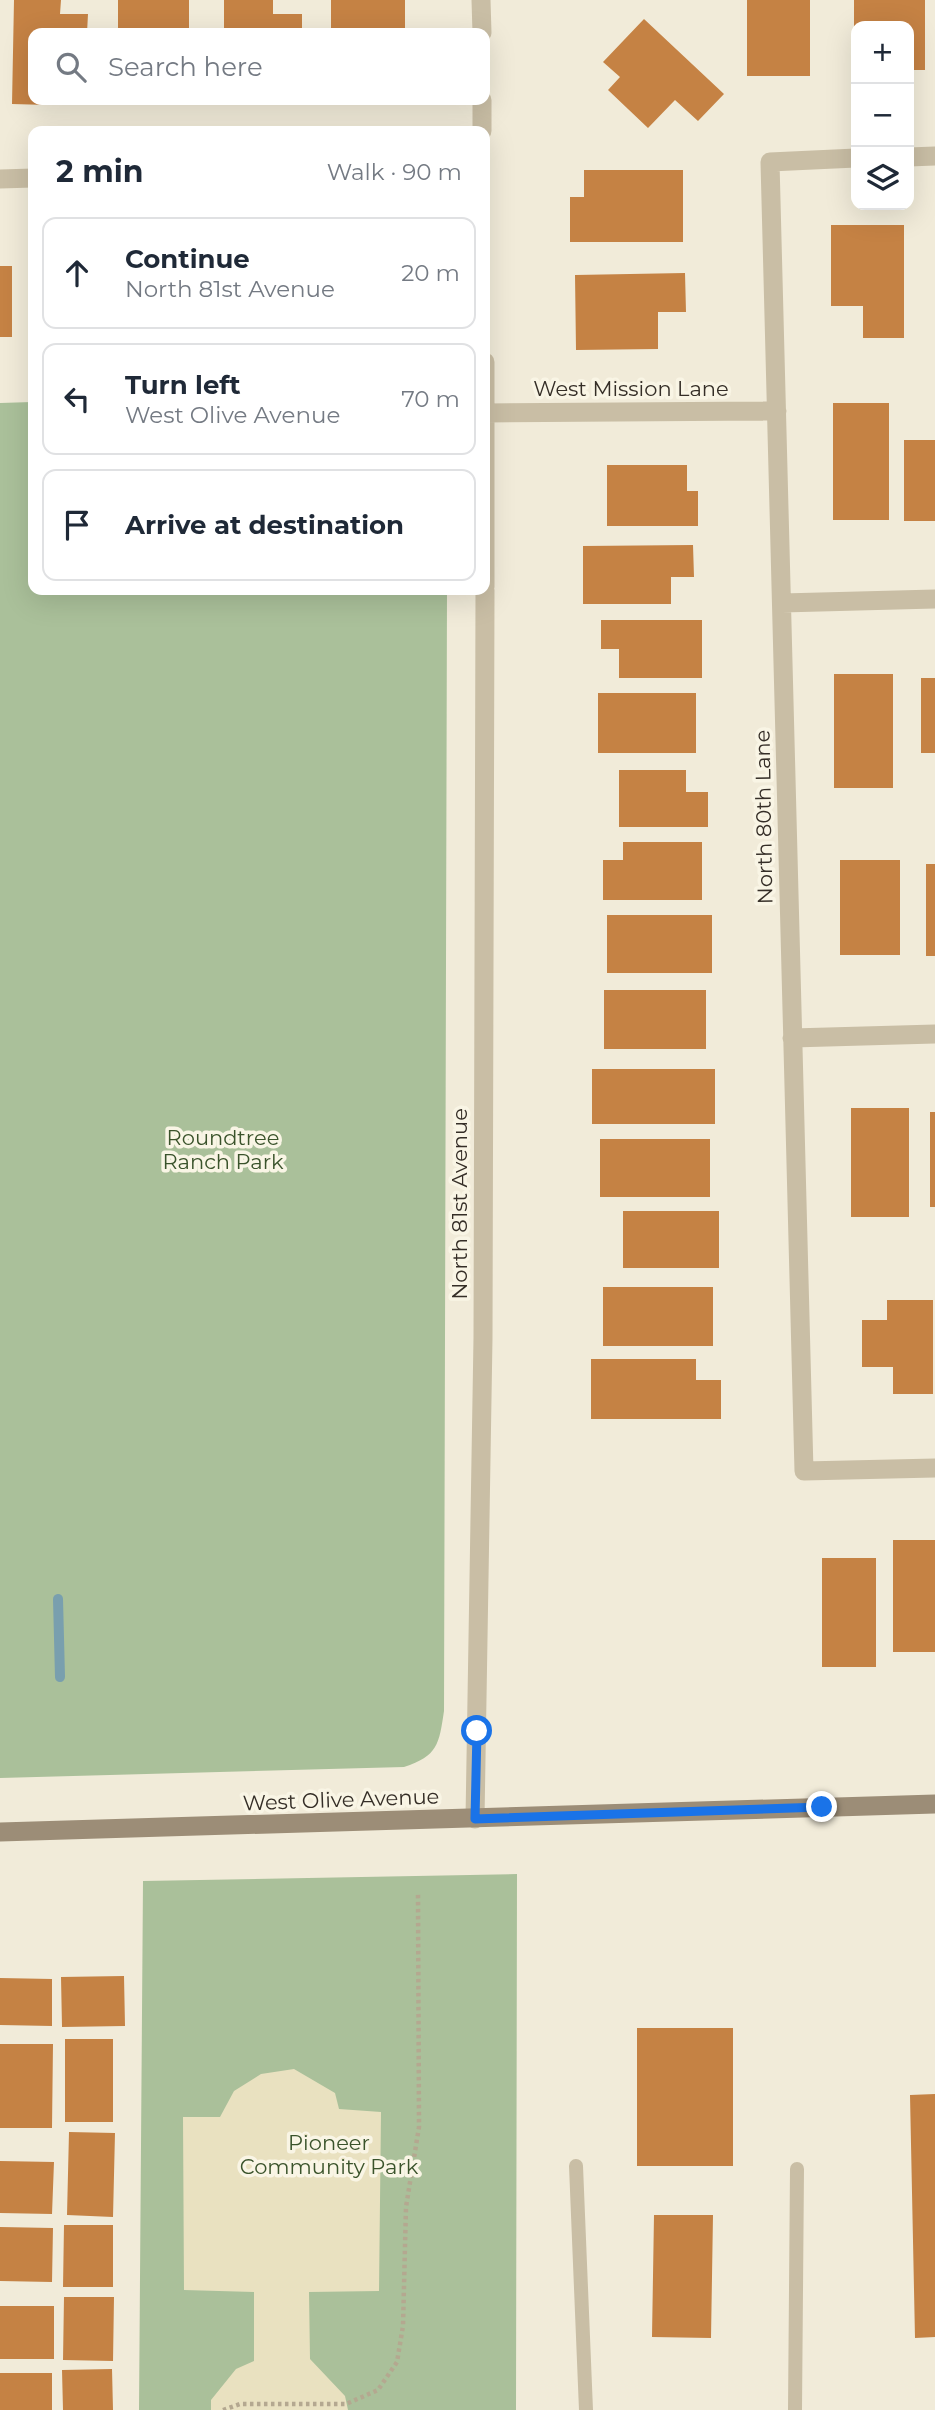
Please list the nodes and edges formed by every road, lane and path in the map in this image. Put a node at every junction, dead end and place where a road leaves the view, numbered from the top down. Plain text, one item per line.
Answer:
1 (481, 0) edge
2 (482, 28) edge
3 (482, 105) edge
4 (482, 126) edge
5 (914, 156) edge
6 (935, 156) edge
7 (851, 158) edge
8 (28, 178) edge
9 (0, 179) edge
10 (777, 411) junction
11 (490, 413) edge
12 (485, 595) edge
13 (935, 600) edge
14 (782, 603) junction
15 (935, 1034) edge
16 (792, 1038) junction
17 (935, 1468) edge
18 (935, 1804) edge
19 (475, 1819) junction
20 (0, 1832) edge
21 (418, 1892) dead end
22 (576, 2166) dead end
23 (797, 2169) dead end
24 (223, 2410) edge
25 (586, 2410) edge
26 (795, 2410) edge

1 - 2 street
3 - 4 street
5 - 6 street
7 - 10 street, North 80th Lane
8 - 9 street
10 - 11 street, West Mission Lane
10 - 14 street, North 80th Lane
12 - 19 street, North 81st Avenue
13 - 14 street
14 - 16 street, North 80th Lane
15 - 16 street
16 - 17 street, North 80th Lane
18 - 19 main road, West Olive Avenue
19 - 20 main road, West Olive Avenue
21 - 24 path
22 - 25 lane
23 - 26 lane

